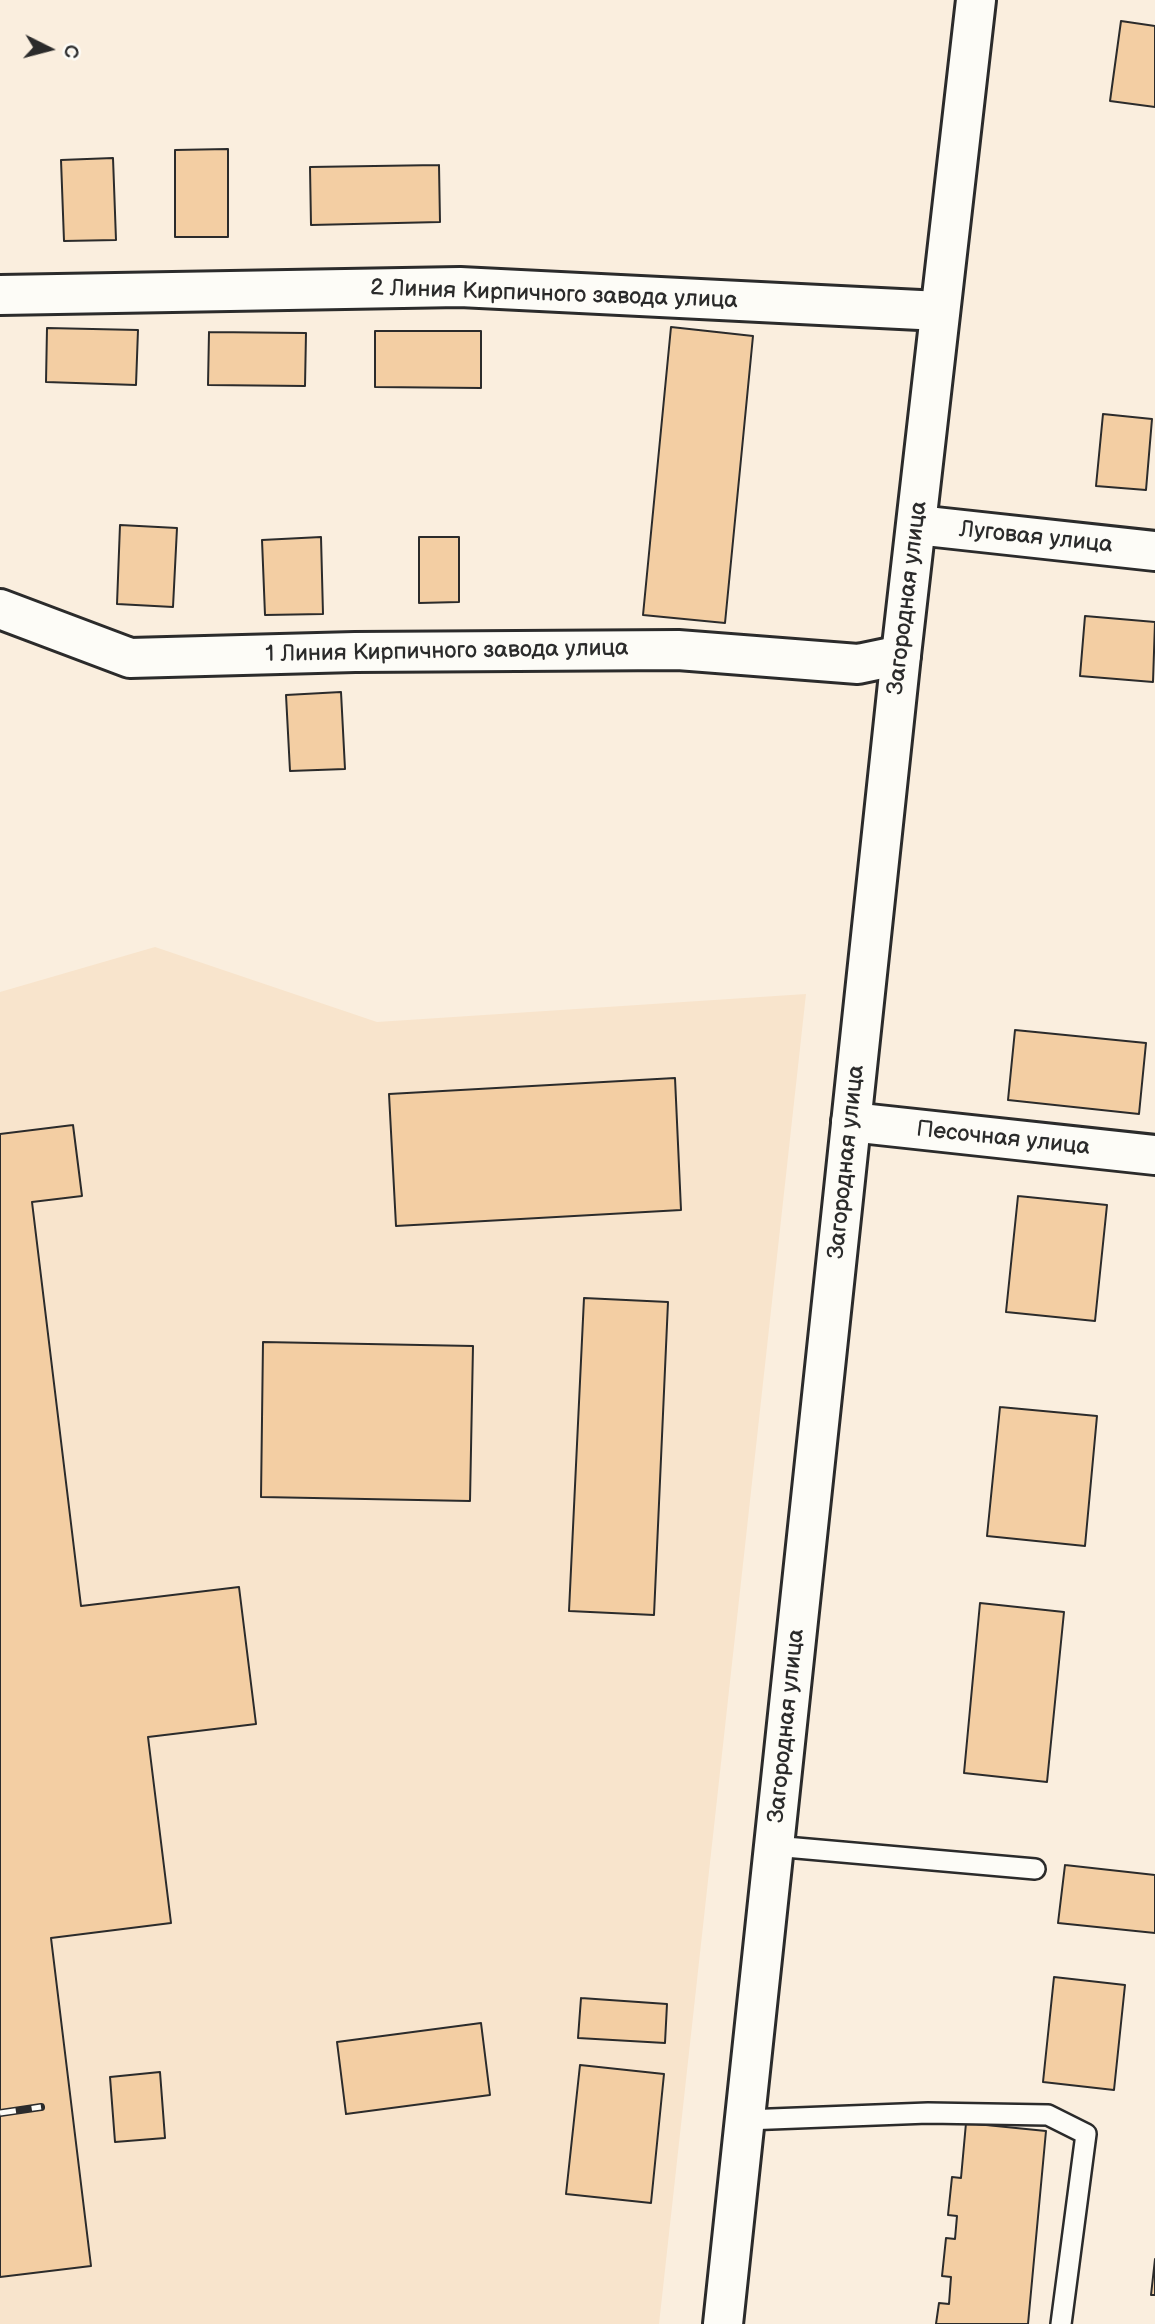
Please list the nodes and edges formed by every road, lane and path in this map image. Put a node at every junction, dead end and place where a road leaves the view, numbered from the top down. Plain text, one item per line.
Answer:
1 (976, 0) edge
2 (0, 295) edge
3 (940, 311) junction
4 (917, 525) junction
5 (1155, 551) edge
6 (0, 609) edge
7 (901, 655) junction
8 (851, 1122) junction
9 (1155, 1155) edge
10 (774, 1846) junction
11 (1035, 1869) dead end
12 (745, 2120) junction
13 (723, 2324) edge
14 (1061, 2324) edge

1 - 3 street, Загородная улица
2 - 3 street, 2 Линия Кирпичного завода улица
3 - 4 street, Загородная улица
4 - 5 street, Луговая улица
4 - 7 street, Загородная улица
6 - 7 street, 1 Линия Кирпичного завода улица
7 - 8 street, Загородная улица
8 - 9 street, Песочная улица
8 - 10 street, Загородная улица
10 - 11 lane
10 - 12 street, Загородная улица
12 - 13 street, Загородная улица
12 - 14 lane

